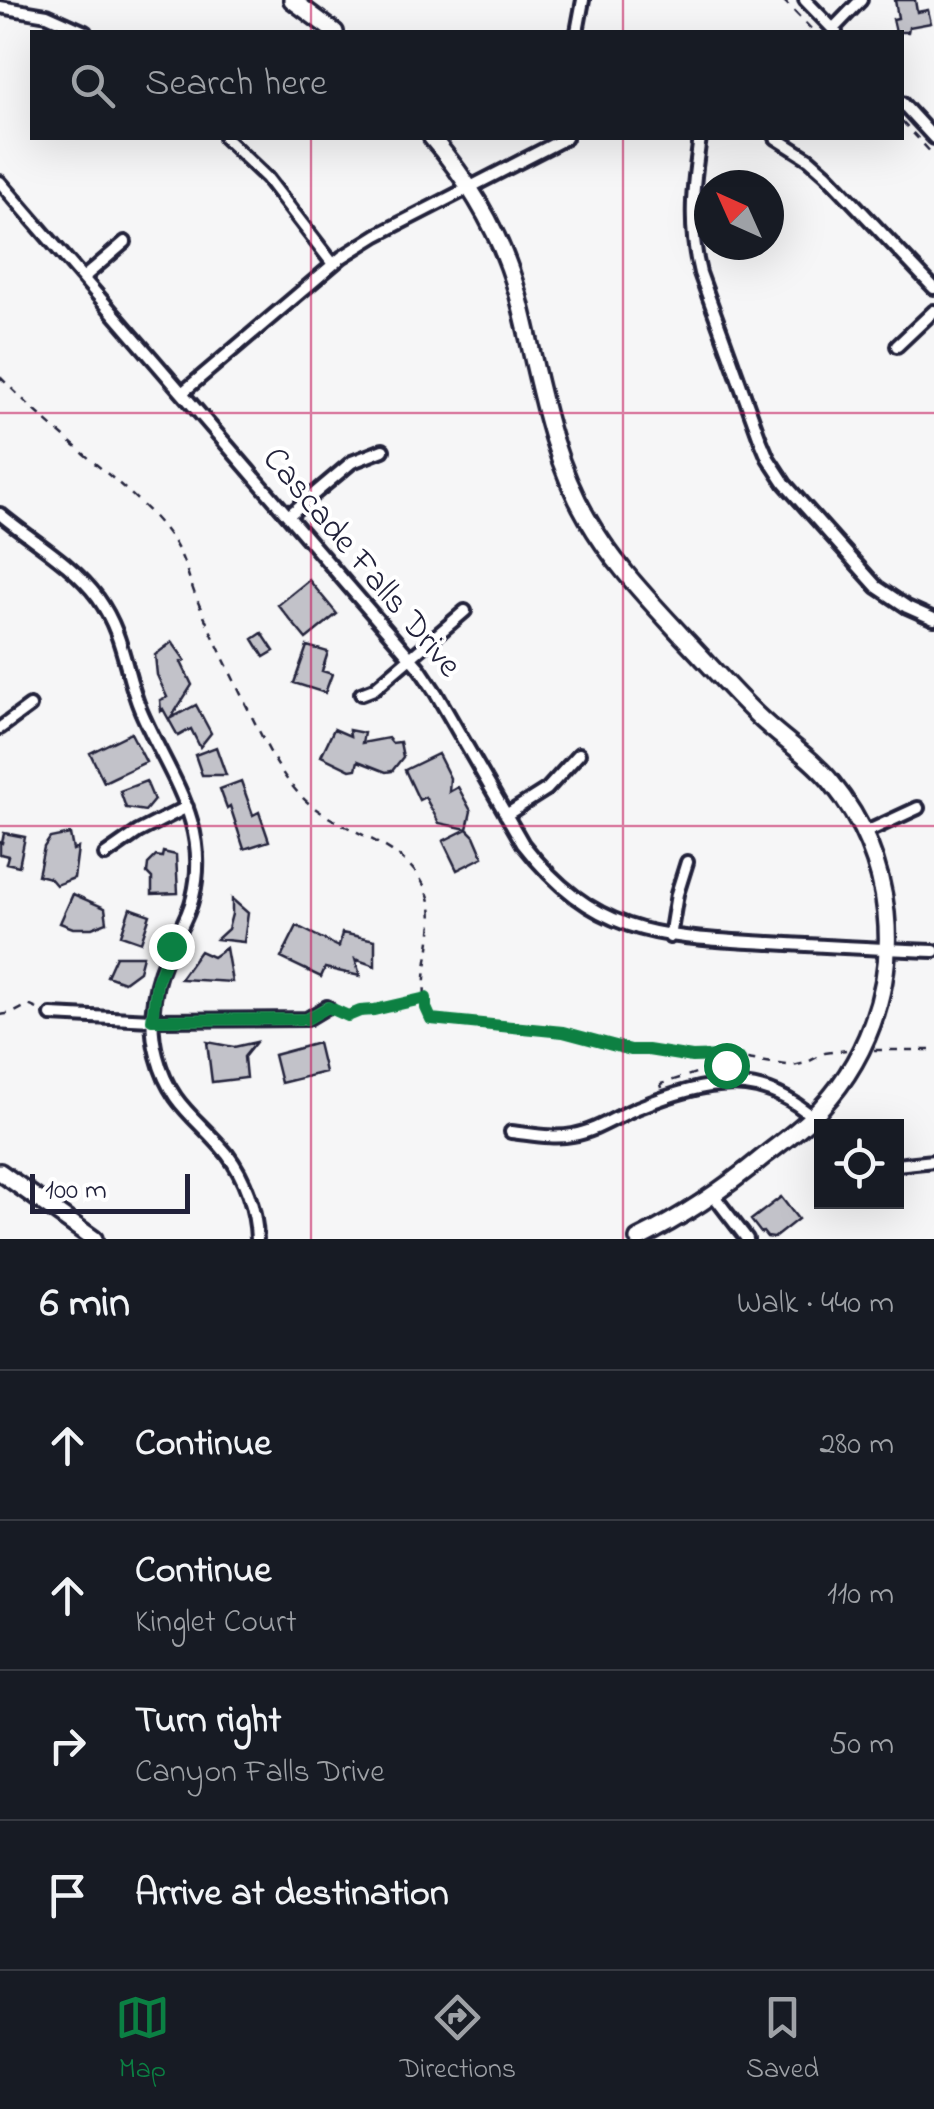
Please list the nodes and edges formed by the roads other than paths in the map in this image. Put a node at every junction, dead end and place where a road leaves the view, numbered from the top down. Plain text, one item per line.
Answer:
1 (292, 0) edge
2 (583, 0) edge
3 (806, 0) edge
4 (860, 0) edge
5 (0, 6) edge
6 (80, 30) edge
7 (332, 30) edge
8 (576, 30) edge
9 (834, 30) edge
10 (836, 30) edge
11 (904, 105) edge
12 (934, 138) edge
13 (227, 140) edge
14 (434, 140) edge
15 (562, 140) edge
16 (700, 140) edge
17 (779, 140) edge
18 (0, 182) edge
19 (470, 187) junction
20 (124, 242) dead end
21 (333, 264) junction
22 (82, 278) junction
23 (934, 288) edge
24 (934, 311) edge
25 (897, 346) dead end
26 (182, 393) junction
27 (384, 450) dead end
28 (0, 514) edge
29 (288, 516) junction
30 (464, 611) dead end
31 (934, 619) edge
32 (410, 658) junction
33 (362, 694) dead end
34 (30, 706) dead end
35 (0, 728) edge
36 (580, 754) dead end
37 (187, 806) junction
38 (918, 808) dead end
39 (506, 814) junction
40 (864, 834) junction
41 (105, 855) dead end
42 (687, 862) dead end
43 (670, 936) junction
44 (888, 949) junction
45 (934, 951) edge
46 (328, 1007) road end
47 (52, 1015) road end
48 (152, 1020) junction
49 (819, 1119) edge
50 (814, 1120) edge
51 (814, 1124) edge
52 (512, 1132) dead end
53 (934, 1160) edge
54 (904, 1164) edge
55 (0, 1172) edge
56 (714, 1196) junction
57 (94, 1239) edge
58 (257, 1239) edge
59 (638, 1239) edge
60 (747, 1239) edge

1 - 7 street
2 - 8 street
3 - 9 street
4 - 10 street
5 - 6 street
11 - 12 street
13 - 21 street
14 - 19 street
15 - 19 street
16 - 31 street
17 - 23 street
18 - 22 street, Cascade Falls Drive
19 - 21 street
19 - 40 street
20 - 22 street
21 - 26 street
22 - 26 street, Cascade Falls Drive
24 - 25 street
26 - 29 street, Cascade Falls Drive
27 - 29 street
28 - 37 street
29 - 32 street, Cascade Falls Drive
30 - 32 street
32 - 33 street
32 - 39 street, Cascade Falls Drive
34 - 35 street
36 - 39 street
37 - 41 street
37 - 48 street
38 - 40 street
39 - 43 street, Cascade Falls Drive
40 - 44 street
42 - 43 street
43 - 44 street, Cascade Falls Drive
44 - 45 street, Cascade Falls Drive
44 - 49 street
46 - 48 street
47 - 48 street
48 - 58 street
50 - 52 street
51 - 56 street
53 - 54 street
55 - 57 street
56 - 59 street
56 - 60 street

